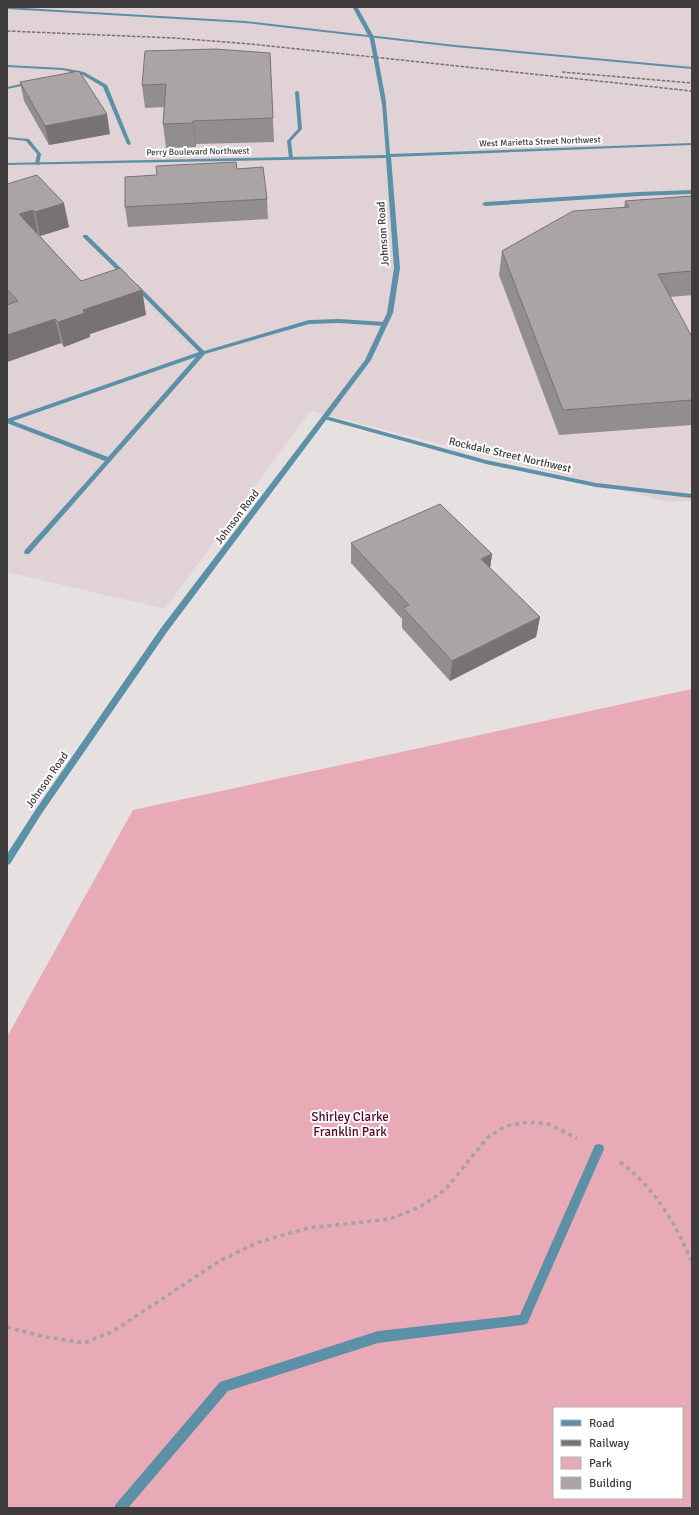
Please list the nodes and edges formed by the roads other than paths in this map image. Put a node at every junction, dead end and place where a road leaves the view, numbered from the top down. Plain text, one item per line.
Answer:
1 (354, 7) edge
2 (7, 8) edge
3 (7, 66) edge
4 (692, 68) edge
5 (82, 73) junction
6 (67, 76) edge
7 (37, 82) edge
8 (7, 88) edge
9 (297, 92) dead end
10 (7, 138) edge
11 (129, 144) dead end
12 (692, 144) edge
13 (389, 156) junction
14 (291, 158) junction
15 (7, 164) edge
16 (37, 164) junction
17 (692, 192) edge
18 (485, 204) dead end
19 (85, 236) dead end
20 (384, 324) junction
21 (204, 353) junction
22 (326, 418) junction
23 (7, 421) edge
24 (109, 460) junction
25 (692, 496) edge
26 (27, 552) dead end
27 (7, 861) edge
28 (599, 1149) road end
29 (120, 1508) edge

1 - 13 street, Johnson Road, bridge
2 - 4 street
3 - 5 street
5 - 6 street
5 - 11 street
7 - 8 street
9 - 14 street
10 - 16 street
12 - 13 street, West Marietta Street Northwest
13 - 14 street, Perry Boulevard Northwest
13 - 20 street, Johnson Road
14 - 16 street, Perry Boulevard Northwest
15 - 16 street, Perry Boulevard Northwest
17 - 18 street
19 - 21 street
20 - 21 street
20 - 22 street, Johnson Road
21 - 23 street
21 - 24 street
22 - 25 street, Rockdale Street Northwest
22 - 27 street, Johnson Road
23 - 24 street
24 - 26 street
28 - 29 street

